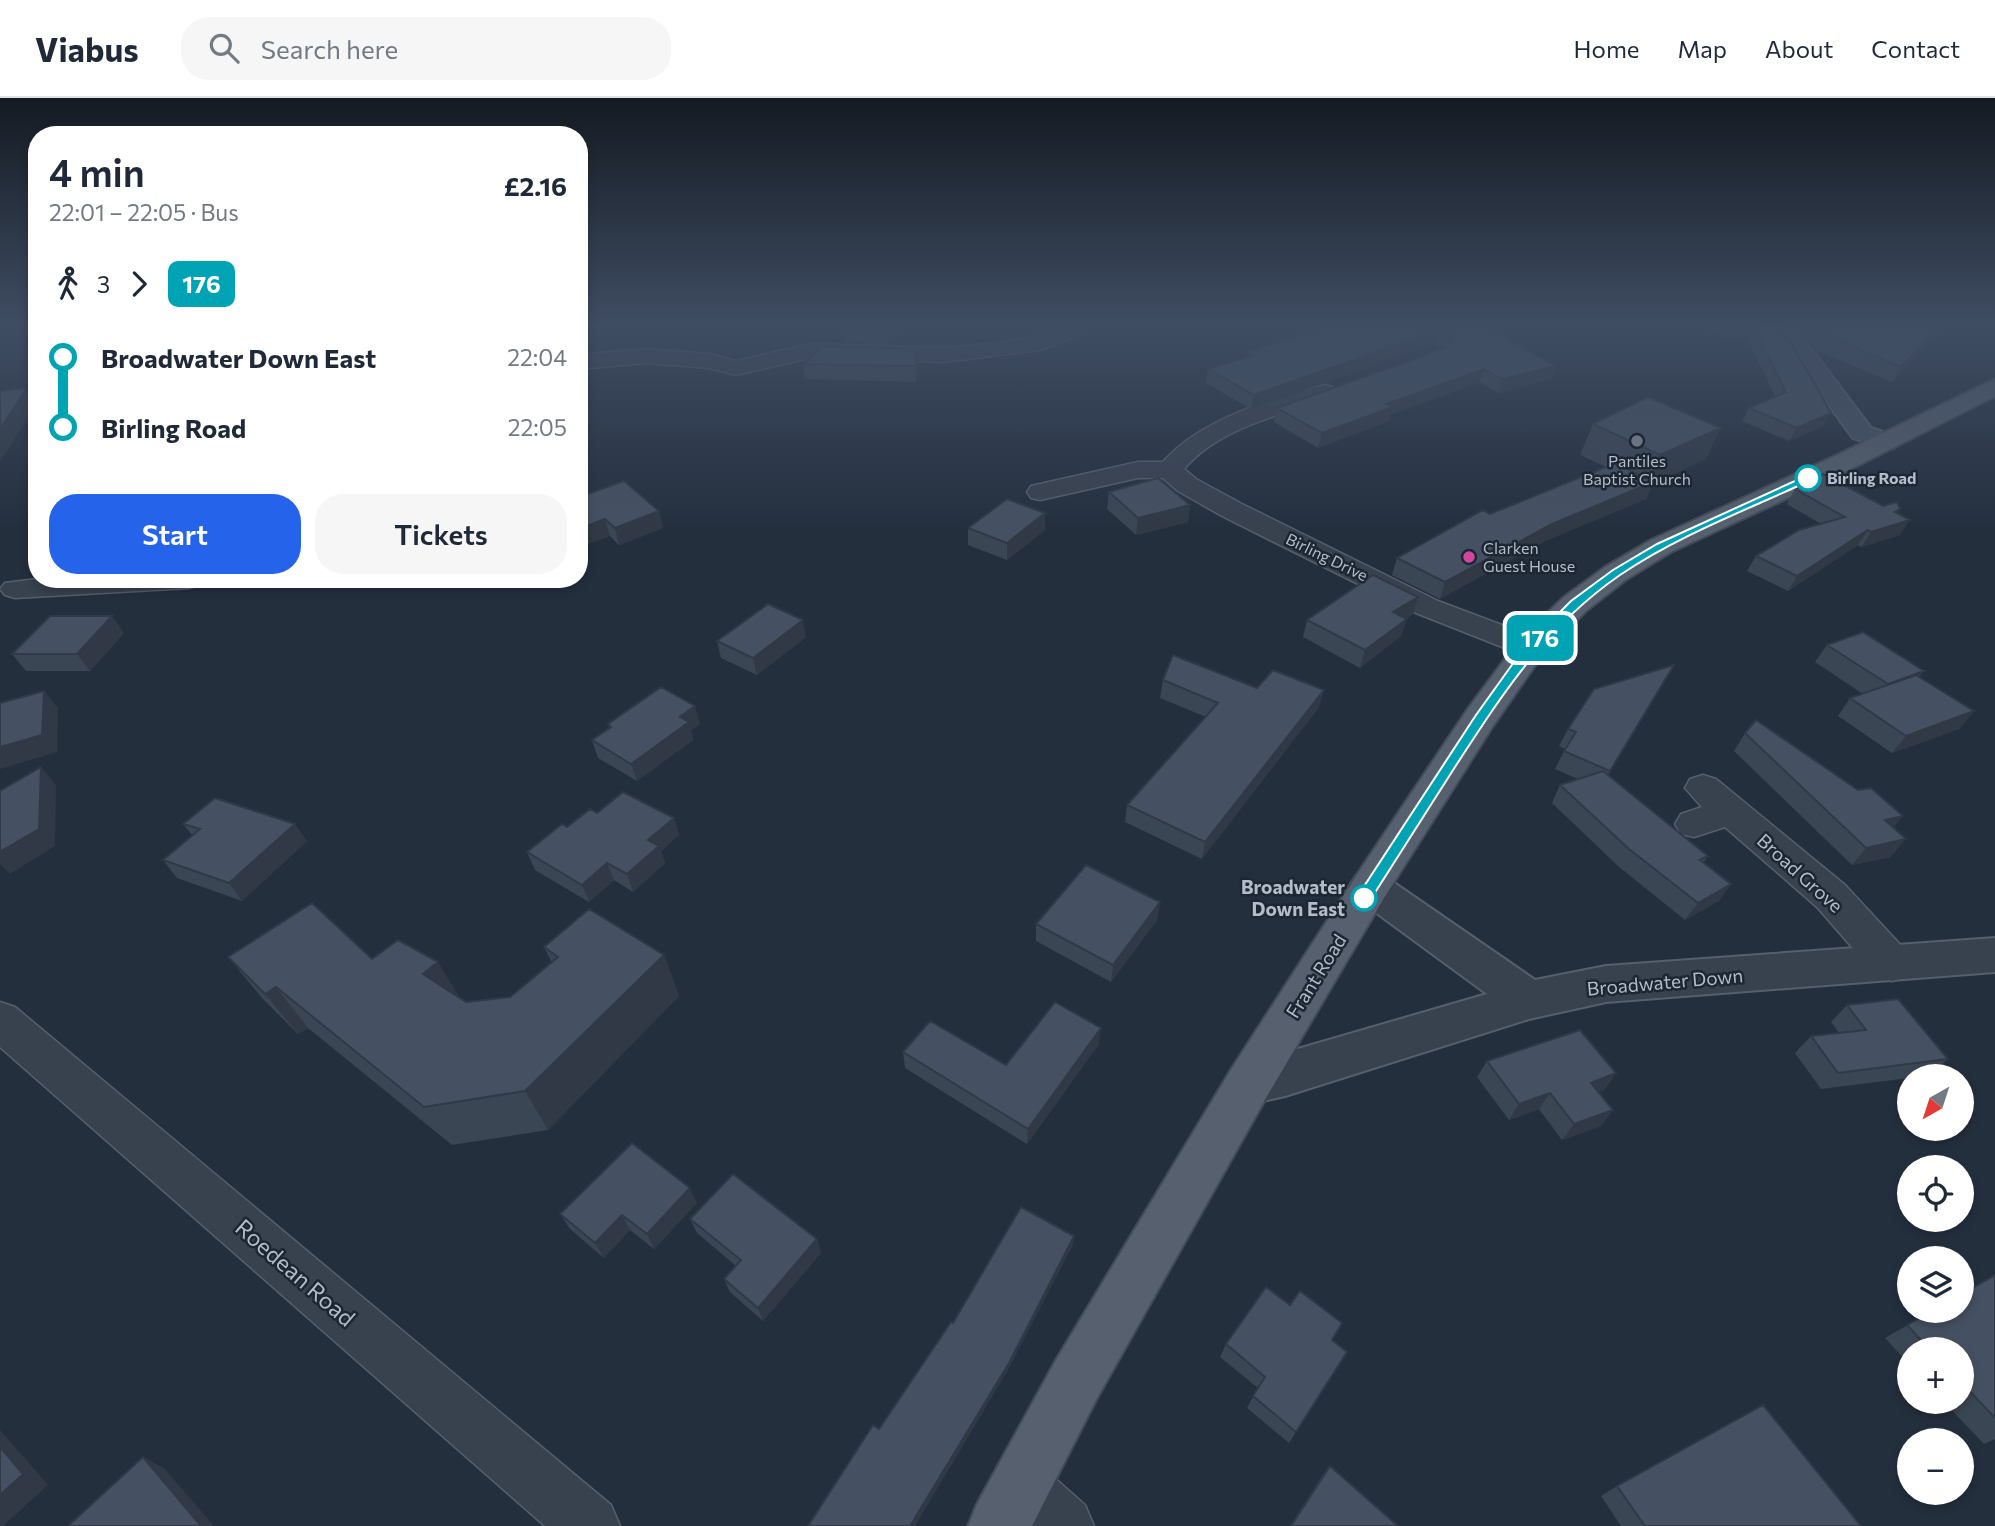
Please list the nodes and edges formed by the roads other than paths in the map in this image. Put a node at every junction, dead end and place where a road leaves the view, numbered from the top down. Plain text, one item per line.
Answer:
1 (1317, 395) edge
2 (1833, 395) edge
3 (1978, 395) edge
4 (1885, 442) junction
5 (1170, 470) junction
6 (1040, 492) dead end
7 (28, 571) edge
8 (98, 588) edge
9 (8, 597) edge
10 (1531, 647) junction
11 (1709, 808) dead end
12 (1370, 887) junction
13 (1995, 955) edge
14 (1892, 964) junction
15 (1529, 1000) junction
16 (0, 1020) edge
17 (1249, 1083) junction
18 (1009, 1506) edge
19 (590, 1526) edge
20 (1064, 1526) edge

1 - 5 street
2 - 4 main road
3 - 4 main road, Frant Road
4 - 10 main road, Frant Road
5 - 6 street
5 - 10 street, Birling Drive
7 - 9 street
8 - 9 street
10 - 12 main road, Frant Road
11 - 14 street, Broad Grove
12 - 15 street
12 - 17 main road, Frant Road
13 - 14 street, Broadwater Down
14 - 15 street, Broadwater Down
15 - 17 street, Broadwater Down
16 - 19 street, Roedean Road
17 - 18 main road, Frant Road
18 - 20 street

